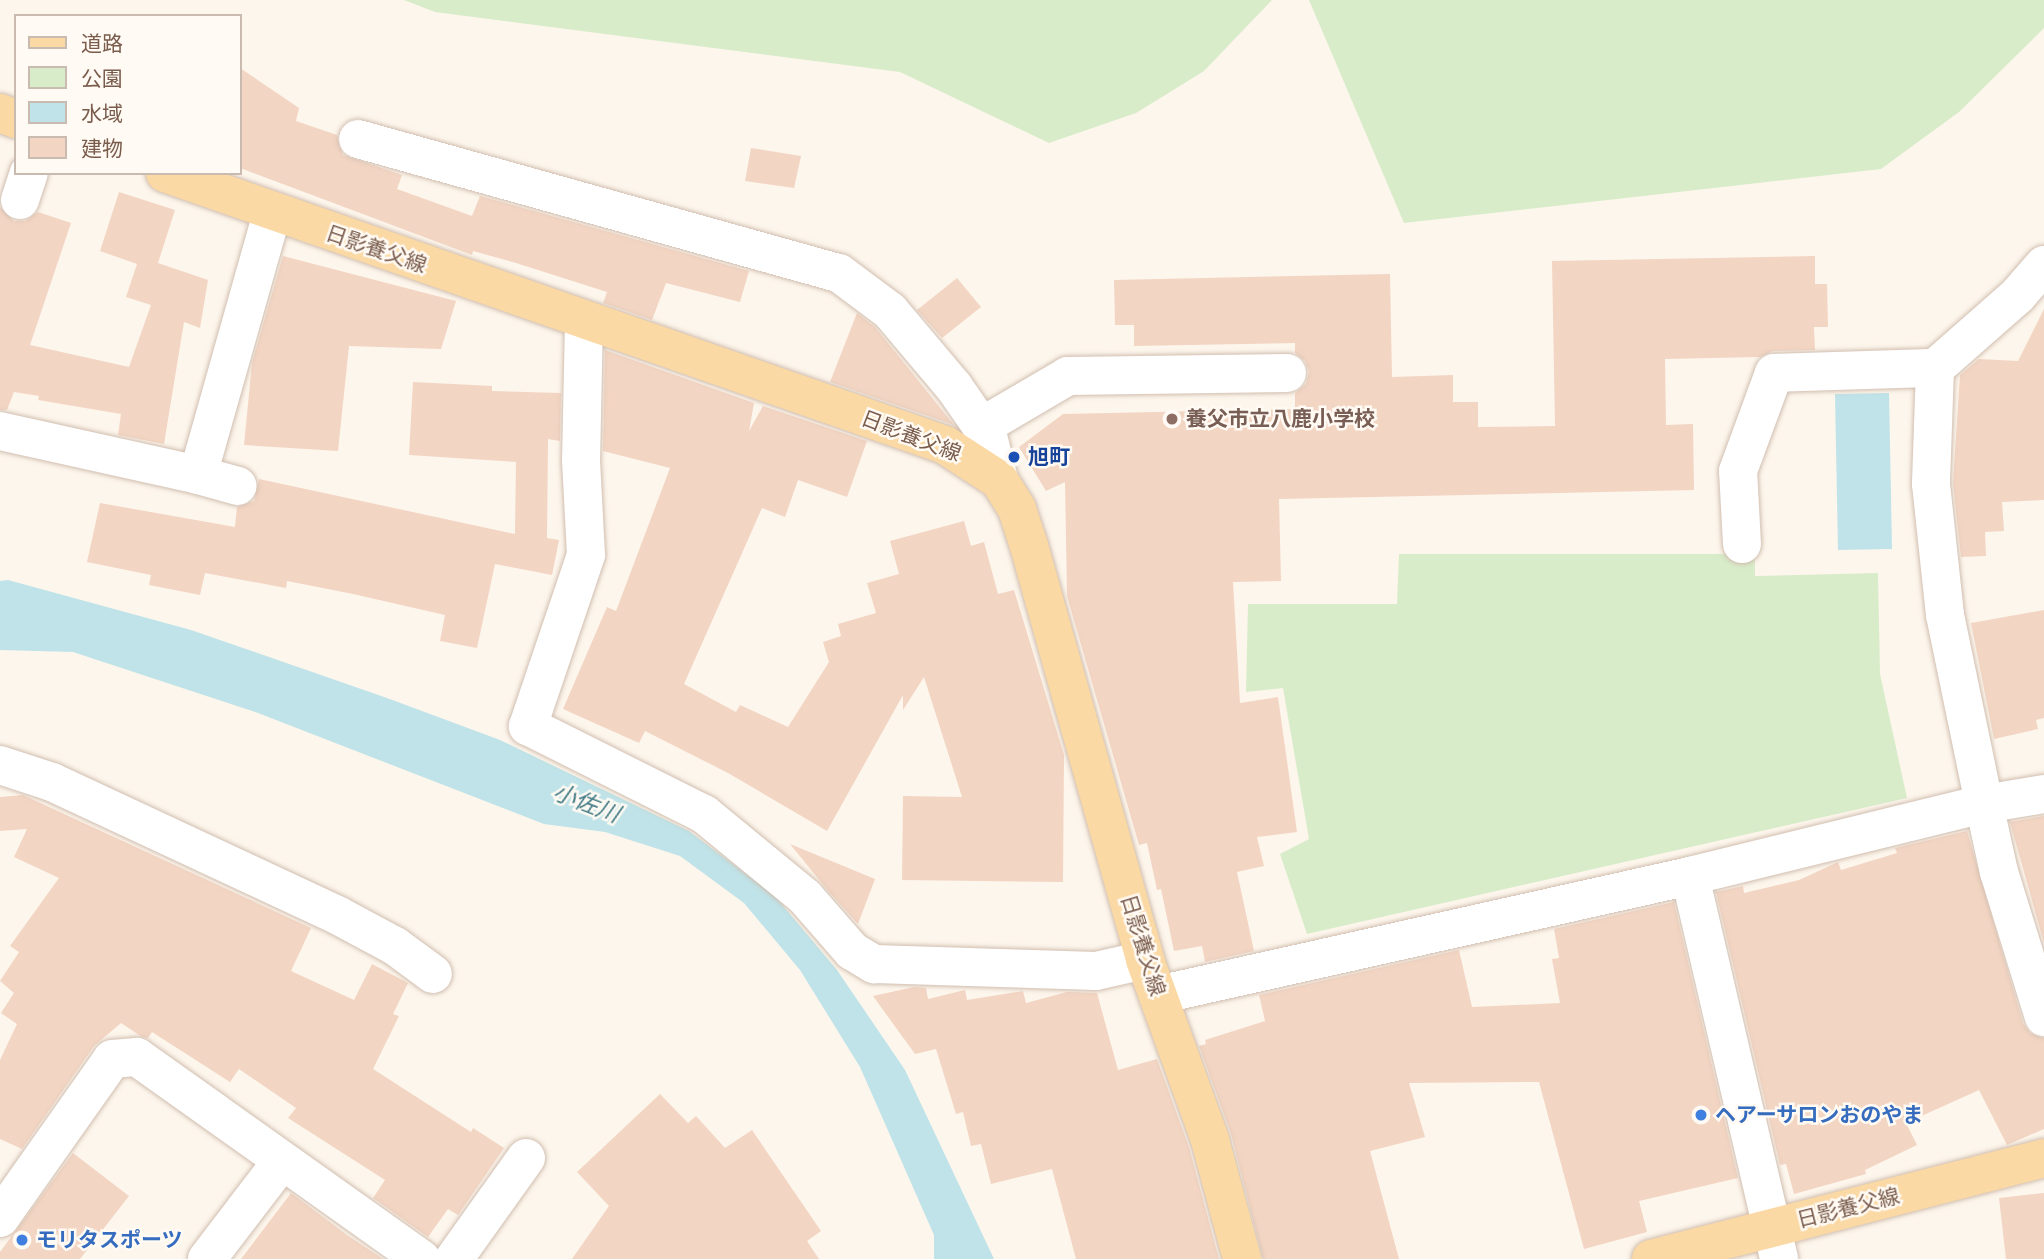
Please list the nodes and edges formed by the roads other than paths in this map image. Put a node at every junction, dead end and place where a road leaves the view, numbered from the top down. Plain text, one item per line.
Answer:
1 (358, 139) dead end
2 (170, 175) edge
3 (272, 214) junction
4 (2044, 265) edge
5 (584, 320) junction
6 (1935, 368) junction
7 (1287, 373) dead end
8 (982, 427) junction
9 (0, 431) edge
10 (198, 475) junction
11 (999, 480) junction
12 (238, 486) dead end
13 (1742, 544) dead end
14 (0, 765) edge
15 (2044, 794) edge
16 (1983, 804) junction
17 (1690, 876) junction
18 (433, 974) dead end
19 (1151, 977) junction
20 (2044, 1017) edge
21 (526, 1158) dead end
22 (2044, 1158) edge
23 (282, 1161) junction
24 (0, 1218) edge
25 (1777, 1243) edge
26 (207, 1259) edge
27 (421, 1259) edge
28 (454, 1259) edge
29 (1242, 1259) edge
30 (1651, 1259) edge

1 - 8 street
2 - 3 main road, 日影養父線
3 - 5 main road, 日影養父線
3 - 10 street
4 - 6 street
5 - 11 main road, 日影養父線
5 - 19 street
6 - 13 street
6 - 16 street
7 - 8 street
8 - 11 street
9 - 10 street
10 - 12 street
11 - 19 main road, 日影養父線
14 - 18 street
15 - 16 street
16 - 17 street
16 - 20 street
17 - 19 street
17 - 25 street
19 - 29 main road, 日影養父線
21 - 28 street
22 - 25 main road, 日影養父線
23 - 24 street
23 - 26 street
23 - 27 street
25 - 30 main road, 日影養父線

